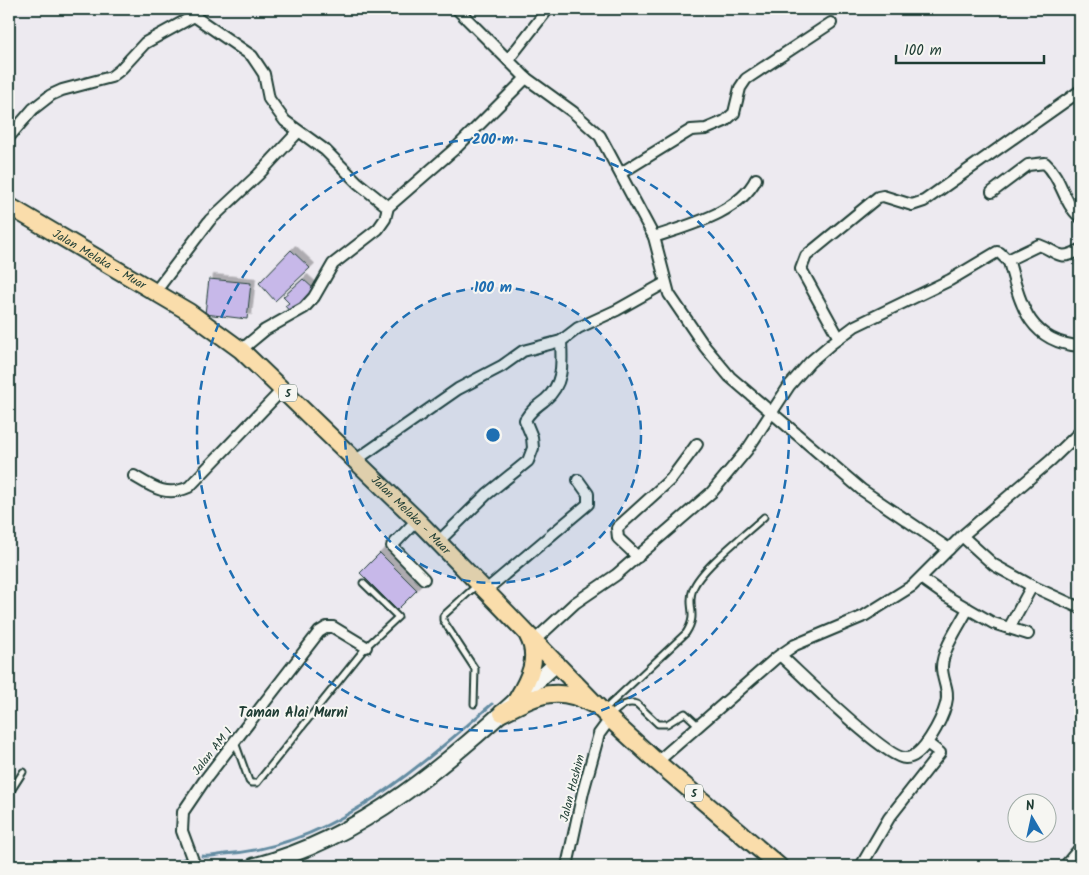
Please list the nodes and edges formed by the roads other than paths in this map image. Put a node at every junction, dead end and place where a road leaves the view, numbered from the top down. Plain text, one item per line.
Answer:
1 (457, 9) edge
2 (548, 9) edge
3 (196, 12) edge
4 (831, 23) dead end
5 (508, 60) junction
6 (526, 78) junction
7 (1080, 91) edge
8 (298, 132) junction
9 (9, 137) edge
10 (621, 173) junction
11 (756, 179) dead end
12 (992, 192) dead end
13 (9, 206) edge
14 (388, 207) junction
15 (1080, 217) edge
16 (654, 237) junction
17 (1080, 250) edge
18 (1009, 262) junction
19 (665, 283) junction
20 (156, 292) junction
21 (839, 338) junction
22 (561, 341) junction
23 (1080, 346) edge
24 (241, 350) junction
25 (283, 389) junction
26 (771, 411) junction
27 (1080, 432) edge
28 (697, 444) dead end
29 (356, 460) junction
30 (134, 476) dead end
31 (578, 480) dead end
32 (764, 517) dead end
33 (417, 520) junction
34 (962, 536) junction
35 (438, 542) junction
36 (949, 549) junction
37 (638, 557) junction
38 (424, 579) dead end
39 (922, 579) junction
40 (363, 583) dead end
41 (483, 586) junction
42 (1032, 586) junction
43 (1080, 608) edge
44 (968, 609) junction
45 (1009, 628) junction
46 (1028, 634) dead end
47 (531, 636) junction
48 (366, 647) junction
49 (780, 655) junction
50 (557, 663) junction
51 (517, 699) junction
52 (474, 704) dead end
53 (610, 711) junction
54 (502, 712) junction
55 (700, 727) junction
56 (234, 742) junction
57 (927, 743) junction
58 (657, 762) junction
59 (23, 772) dead end
60 (9, 794) edge
61 (1080, 848) edge
62 (195, 866) edge
63 (254, 866) edge
64 (567, 866) edge
65 (779, 866) edge
66 (861, 866) edge
67 (1065, 866) edge

1 - 5 street
2 - 5 street
3 - 8 street
3 - 9 street
4 - 10 street
5 - 6 street
6 - 10 street
6 - 14 street
7 - 21 street
8 - 14 street
8 - 20 street
10 - 16 street
11 - 16 street
12 - 15 street
13 - 20 main road, Jalan Melaka - Muar / 5
14 - 24 street
16 - 19 street
17 - 18 street
18 - 21 street
18 - 23 street
19 - 22 street
19 - 26 street
20 - 24 main road, Jalan Melaka - Muar / 5
21 - 26 street
22 - 29 street
22 - 35 street
24 - 25 main road, Jalan Melaka - Muar / 5
25 - 29 main road, Jalan Melaka - Muar / 5
25 - 30 street
26 - 36 street
26 - 37 street
27 - 34 street
28 - 37 street
29 - 33 main road, Jalan Melaka - Muar / 5
31 - 41 street
32 - 53 lane
33 - 35 main road, Jalan Melaka - Muar / 5
33 - 38 street
34 - 36 street
34 - 42 street
35 - 41 main road, Jalan Melaka - Muar / 5
36 - 39 street
37 - 47 street
39 - 44 street
39 - 49 street
40 - 48 lane
41 - 47 main road, Jalan Melaka - Muar / 5
41 - 52 lane
42 - 43 street
42 - 45 street
44 - 45 street
44 - 57 street
45 - 46 street
47 - 50 main road, Jalan Melaka - Muar / 5
47 - 51 main road
48 - 56 street, Jalan AM 1
48 - 56 lane
49 - 55 street
49 - 57 street
50 - 51 main road
50 - 53 main road, Jalan Melaka - Muar / 5
51 - 54 main road
53 - 54 main road
53 - 55 lane
53 - 58 main road, Jalan Melaka - Muar / 5
53 - 64 street, Jalan Hashim
54 - 63 main road
55 - 58 street
56 - 62 street, Jalan AM 1
57 - 66 street
58 - 65 main road, Jalan Melaka - Muar / 5
59 - 60 lane
61 - 67 street

